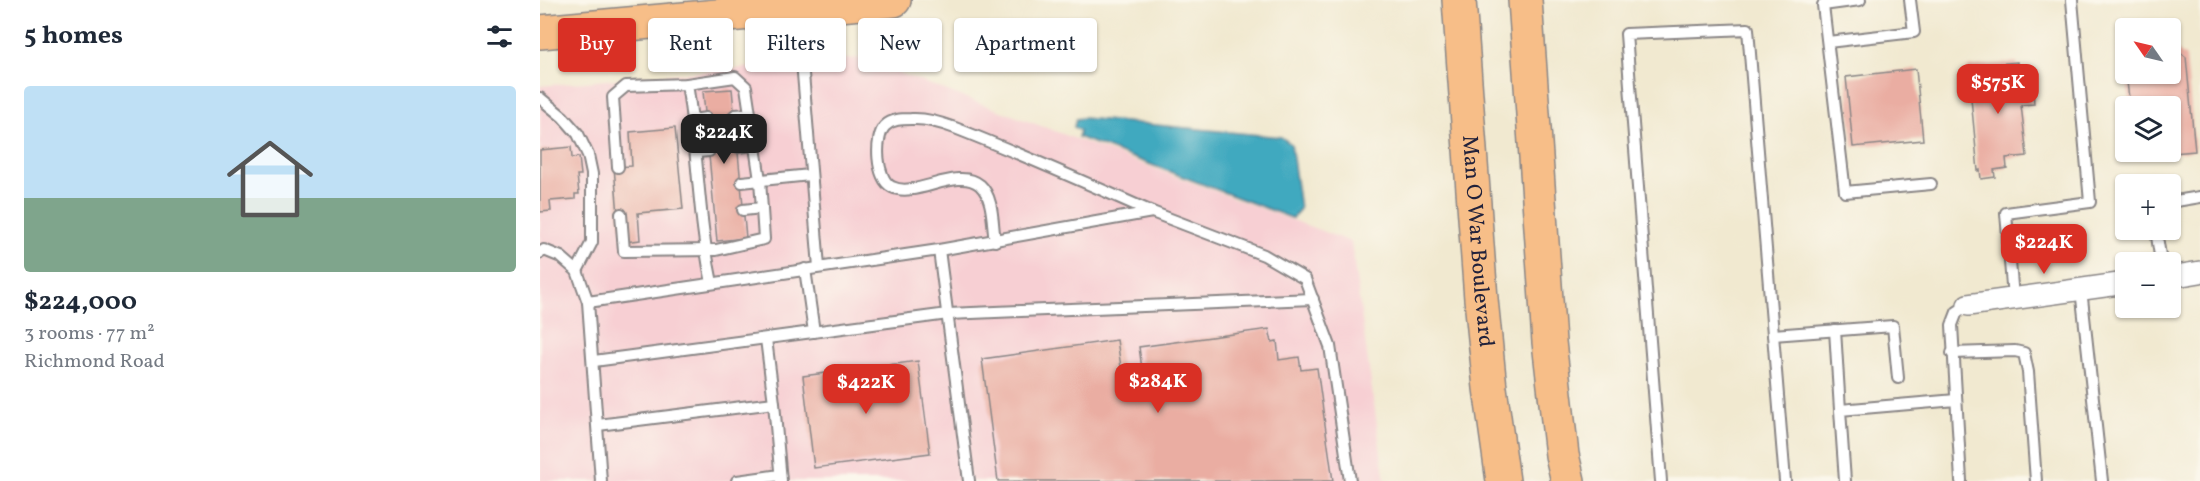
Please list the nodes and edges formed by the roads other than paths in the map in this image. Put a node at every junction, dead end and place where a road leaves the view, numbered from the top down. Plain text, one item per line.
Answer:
1 (894, 0) edge
2 (1459, 0) edge
3 (1525, 0) edge
4 (1860, 0) edge
5 (1910, 0) edge
6 (2072, 0) edge
7 (797, 9) junction
8 (540, 33) edge
9 (1827, 42) junction
10 (687, 84) junction
11 (540, 98) edge
12 (750, 114) junction
13 (735, 115) dead end
14 (706, 118) dead end
15 (693, 120) junction
16 (753, 145) junction
17 (738, 147) dead end
18 (709, 151) dead end
19 (697, 152) junction
20 (618, 167) dead end
21 (810, 175) junction
22 (760, 180) junction
23 (742, 182) dead end
24 (1931, 184) dead end
25 (2200, 196) edge
26 (2181, 200) edge
27 (762, 208) junction
28 (743, 210) dead end
29 (1152, 212) junction
30 (621, 214) dead end
31 (714, 214) dead end
32 (703, 215) junction
33 (994, 241) junction
34 (705, 250) junction
35 (939, 250) junction
36 (540, 253) edge
37 (819, 267) junction
38 (805, 269) junction
39 (577, 271) junction
40 (2200, 272) edge
41 (2181, 275) edge
42 (712, 283) junction
43 (2115, 284) edge
44 (2081, 289) junction
45 (2013, 298) junction
46 (1313, 299) junction
47 (588, 302) junction
48 (1968, 305) joint
49 (948, 314) junction
50 (1835, 330) junction
51 (814, 332) junction
52 (1773, 335) junction
53 (766, 339) junction
54 (1952, 353) junction
55 (594, 361) junction
56 (1898, 378) dead end
57 (1956, 400) junction
58 (774, 403) junction
59 (1840, 410) junction
60 (598, 425) junction
61 (781, 478) edge
62 (602, 481) edge
63 (737, 481) edge
64 (969, 481) edge
65 (1350, 481) edge
66 (1503, 481) edge
67 (1568, 481) edge
68 (1661, 481) edge
69 (1785, 481) edge
70 (1845, 481) edge
71 (1961, 481) edge
72 (2036, 481) edge
73 (2102, 481) edge

1 - 7 main road
2 - 66 main road, Man O War Boulevard
3 - 67 main road
4 - 9 lane
5 - 9 lane
6 - 45 lane
7 - 8 main road
7 - 21 lane
9 - 24 lane
10 - 12 lane
10 - 15 lane
10 - 20 lane
11 - 39 lane
12 - 13 lane
12 - 16 lane
14 - 15 lane
15 - 19 lane
16 - 17 lane
16 - 22 lane
18 - 19 lane
19 - 32 lane
21 - 22 lane
21 - 37 lane
22 - 23 lane
22 - 27 lane
25 - 26 lane
27 - 28 lane
27 - 34 lane
29 - 33 lane
29 - 33 lane
29 - 46 lane
30 - 34 lane
31 - 32 lane
32 - 34 lane
33 - 35 lane
34 - 42 lane
35 - 37 lane
35 - 49 lane
36 - 39 lane
37 - 38 lane
38 - 42 lane
38 - 51 lane
39 - 47 lane
40 - 41 street
42 - 47 lane
43 - 44 street
44 - 45 street
44 - 73 lane
45 - 48 street
46 - 49 lane
46 - 65 lane
47 - 55 lane
48 - 54 lane
49 - 51 lane
49 - 64 lane
50 - 52 lane
50 - 56 lane
50 - 59 lane
51 - 53 lane
52 - 68 lane
52 - 69 lane
53 - 55 lane
53 - 58 lane
54 - 57 lane
54 - 72 lane
55 - 60 lane
57 - 59 lane
57 - 71 lane
58 - 60 lane
58 - 61 lane
59 - 70 lane
60 - 62 lane
61 - 63 lane

